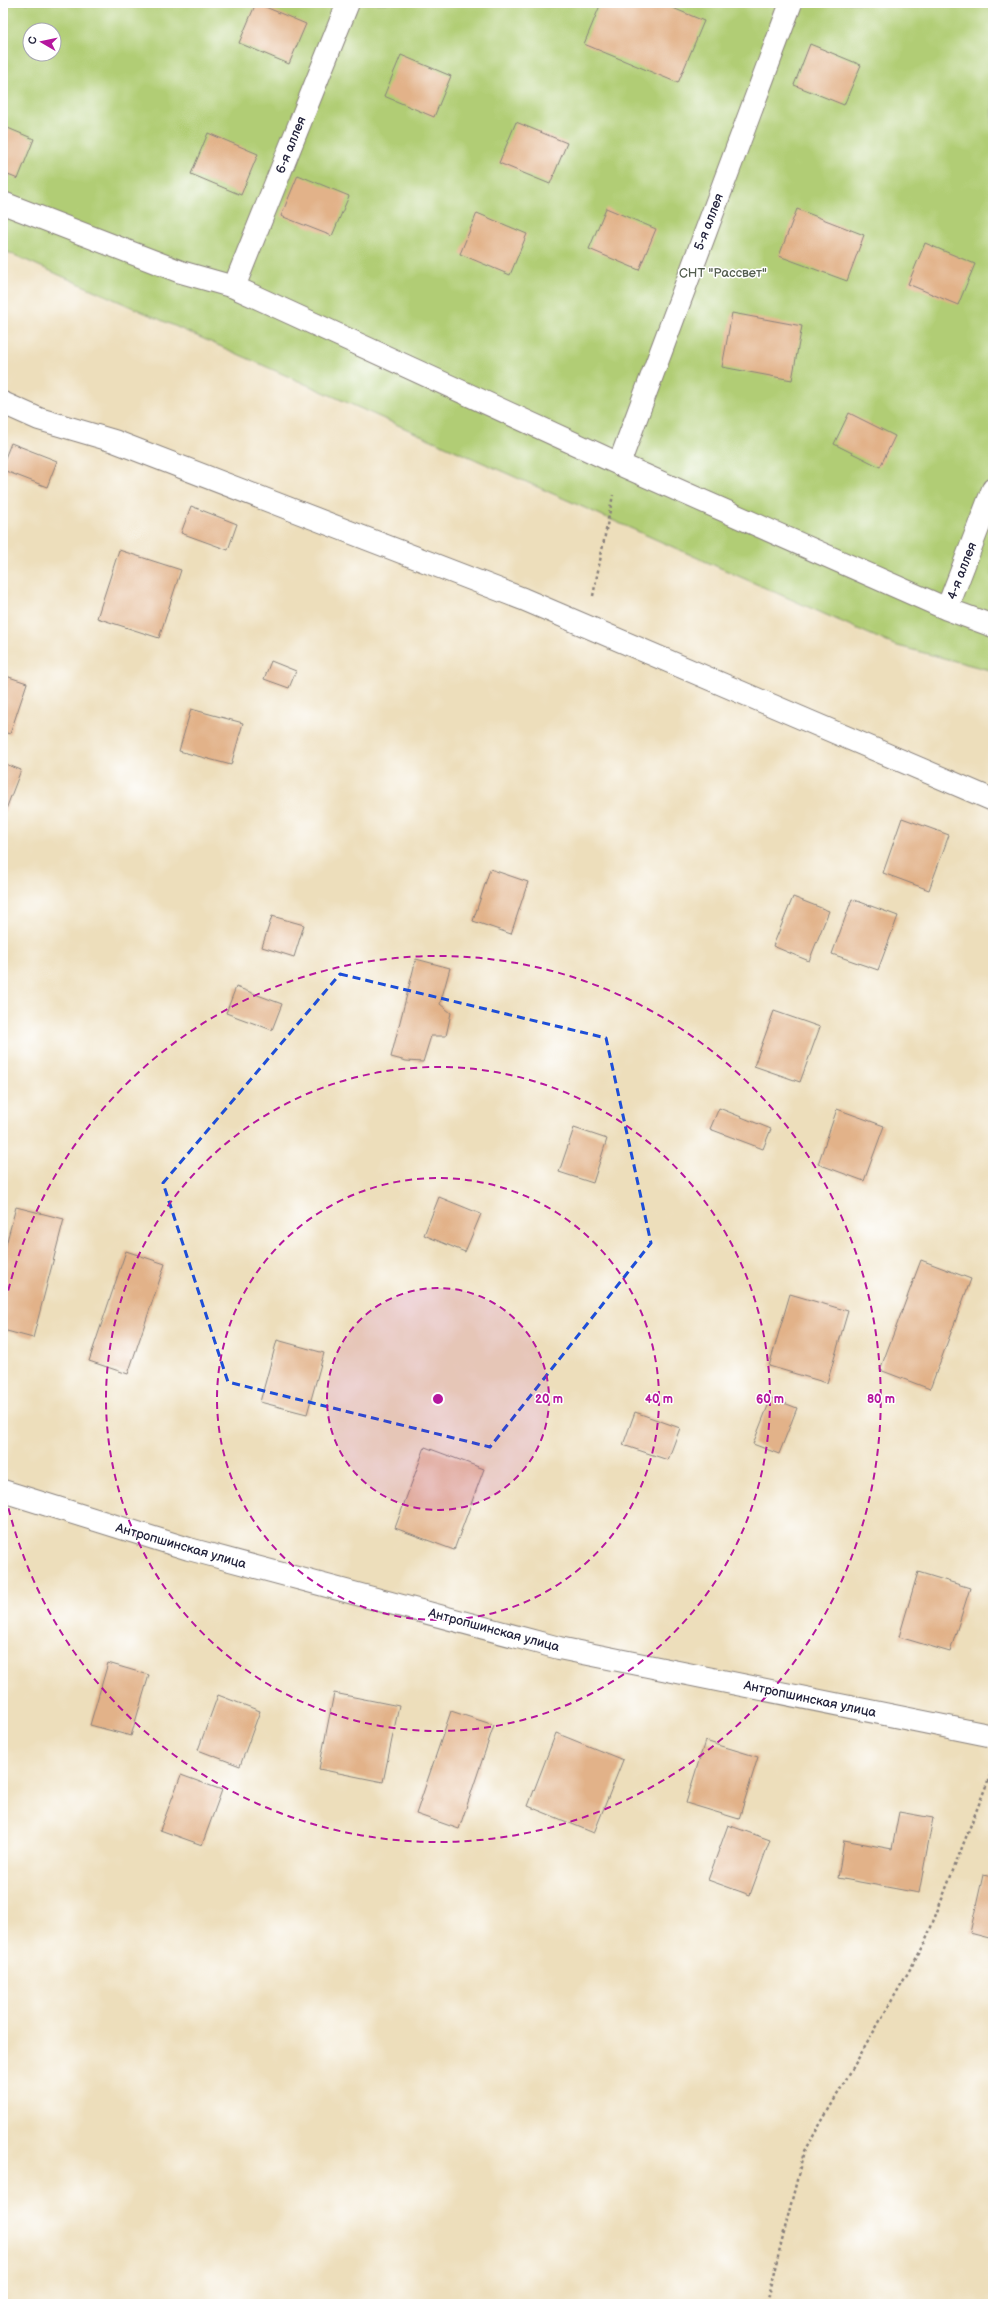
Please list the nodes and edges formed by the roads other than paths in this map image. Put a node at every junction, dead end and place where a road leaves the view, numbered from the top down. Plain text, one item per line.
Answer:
1 (348, 3) edge
2 (791, 3) edge
3 (3, 204) edge
4 (234, 287) junction
5 (3, 403) edge
6 (619, 464) junction
7 (993, 489) edge
8 (947, 609) junction
9 (993, 626) edge
10 (993, 800) edge
11 (3, 1491) edge
12 (993, 1736) edge

1 - 4 street, 6-я аллея
2 - 6 street, 5-я аллея
3 - 4 street
4 - 6 street
5 - 10 street
6 - 8 street
7 - 8 street, 4-я аллея
8 - 9 street
11 - 12 street, Антропшинская улица

